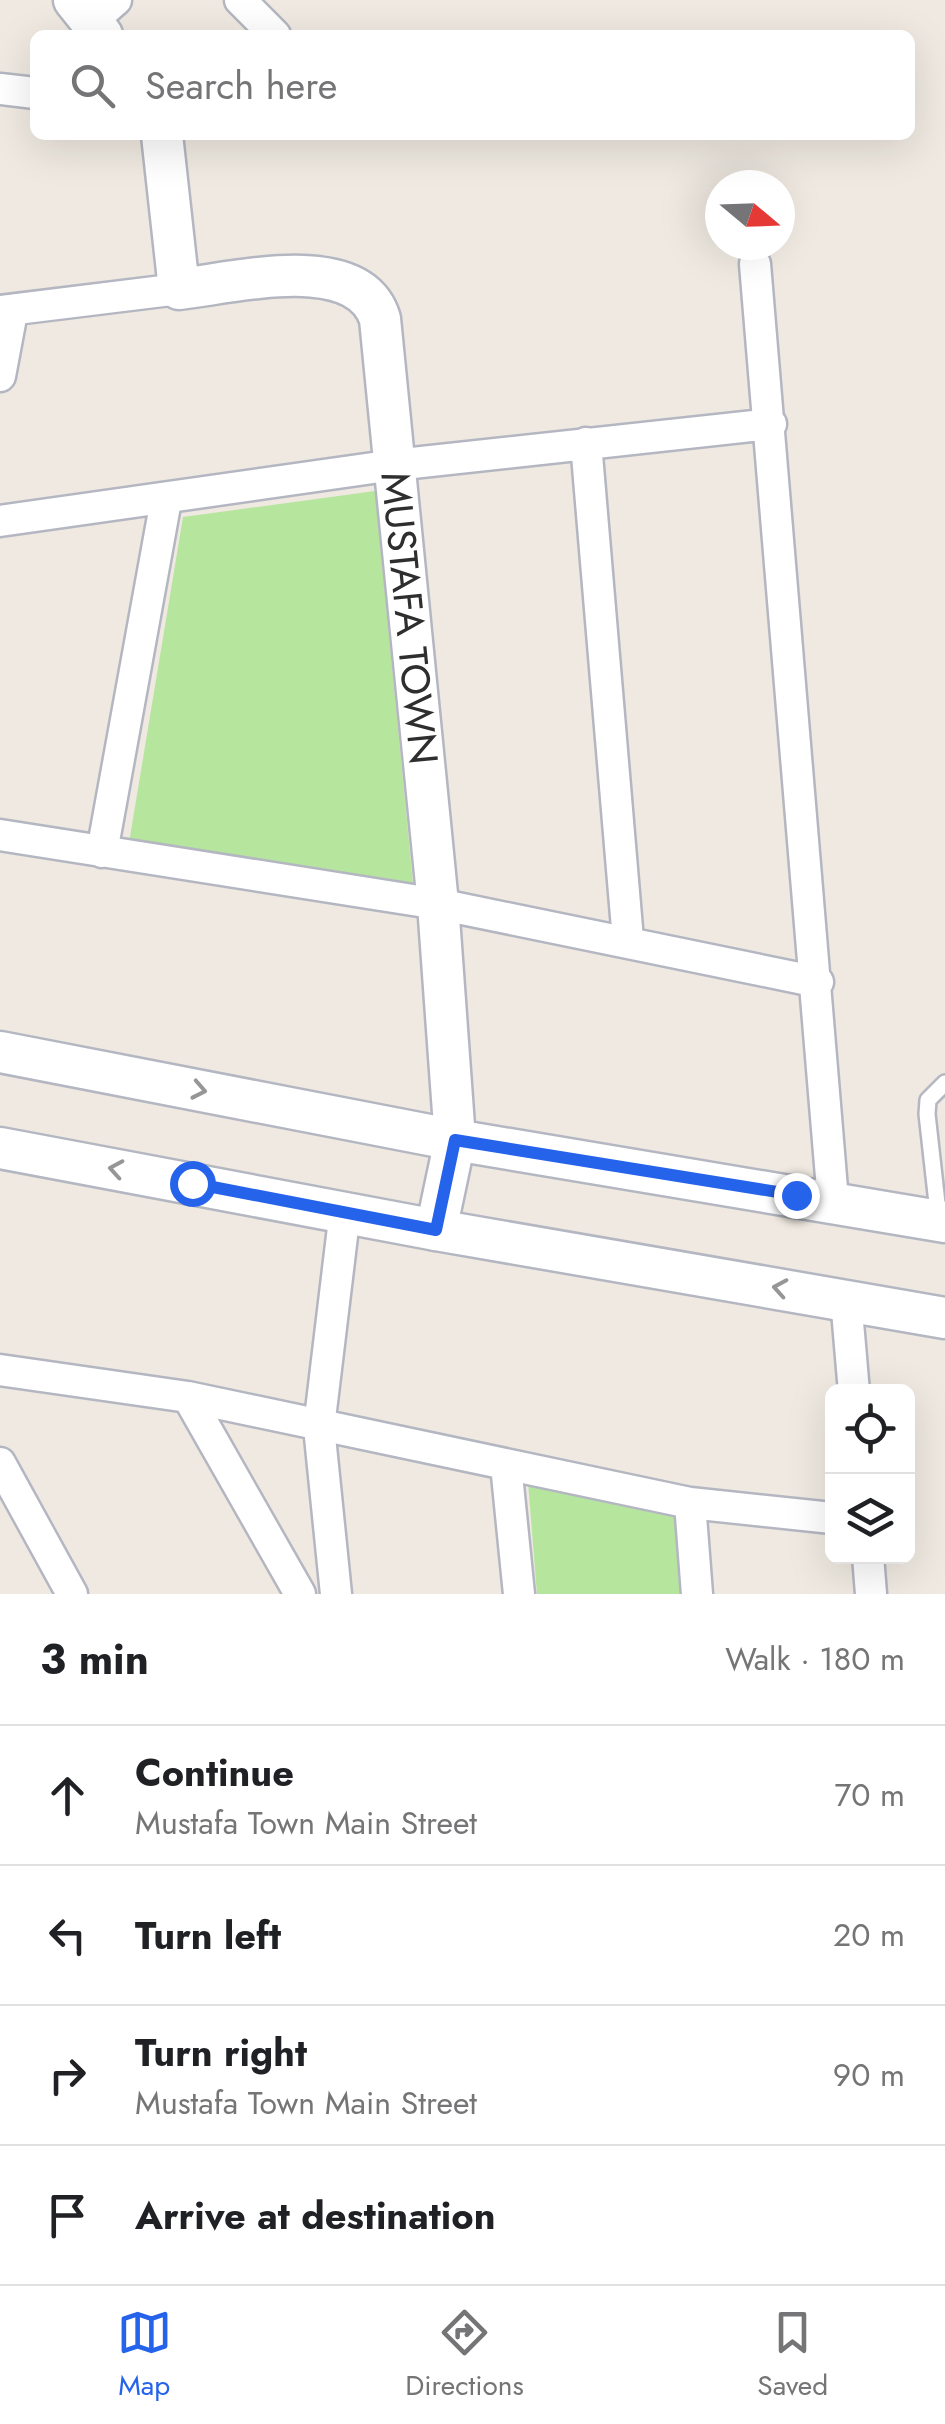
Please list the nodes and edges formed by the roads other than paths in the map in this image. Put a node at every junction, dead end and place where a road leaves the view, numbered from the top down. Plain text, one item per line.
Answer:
1 (240, 0) edge
2 (270, 30) edge
3 (0, 89) edge
4 (30, 92) edge
5 (163, 140) edge
6 (755, 264) dead end
7 (178, 289) junction
8 (6, 312) edge
9 (0, 376) edge
10 (771, 424) junction
11 (586, 442) junction
12 (394, 466) junction
13 (166, 500) junction
14 (0, 521) edge
15 (0, 834) edge
16 (102, 852) junction
17 (438, 904) junction
18 (628, 940) junction
19 (818, 982) junction
20 (0, 1052) edge
21 (945, 1083) edge
22 (455, 1140) junction
23 (0, 1148) edge
24 (833, 1201) junction
25 (941, 1204) edge
26 (345, 1211) junction
27 (436, 1230) junction
28 (846, 1299) junction
29 (945, 1318) edge
30 (0, 1370) edge
31 (853, 1384) edge
32 (188, 1397) junction
33 (319, 1427) junction
34 (0, 1463) edge
35 (506, 1466) junction
36 (690, 1503) junction
37 (825, 1517) edge
38 (869, 1564) edge
39 (72, 1594) edge
40 (300, 1594) edge
41 (336, 1594) edge
42 (519, 1594) edge
43 (697, 1594) edge
44 (871, 1594) edge

1 - 2 street
3 - 4 street
5 - 7 street
6 - 10 street
7 - 8 street
7 - 12 street, MUSTAFA TOWN
8 - 9 street
10 - 11 street
10 - 19 street
11 - 12 street
11 - 18 street
12 - 13 street
12 - 17 street, MUSTAFA TOWN
13 - 14 street
13 - 16 street
15 - 16 street
16 - 17 street
17 - 18 street
17 - 22 street, MUSTAFA TOWN
18 - 19 street
19 - 24 street
20 -> 22 street
21 - 25 lane
22 - 24 street
22 - 27 street, MUSTAFA TOWN
26 -> 23 street
24 - 25 street
26 - 27 street
26 - 33 street
28 -> 27 street
28 - 29 street
28 - 31 street
30 - 32 street
32 - 33 street
32 - 40 street
33 - 35 street
33 - 41 street
34 - 39 street
35 - 36 street
35 - 42 street
36 - 37 street
36 - 43 street
38 - 44 street

